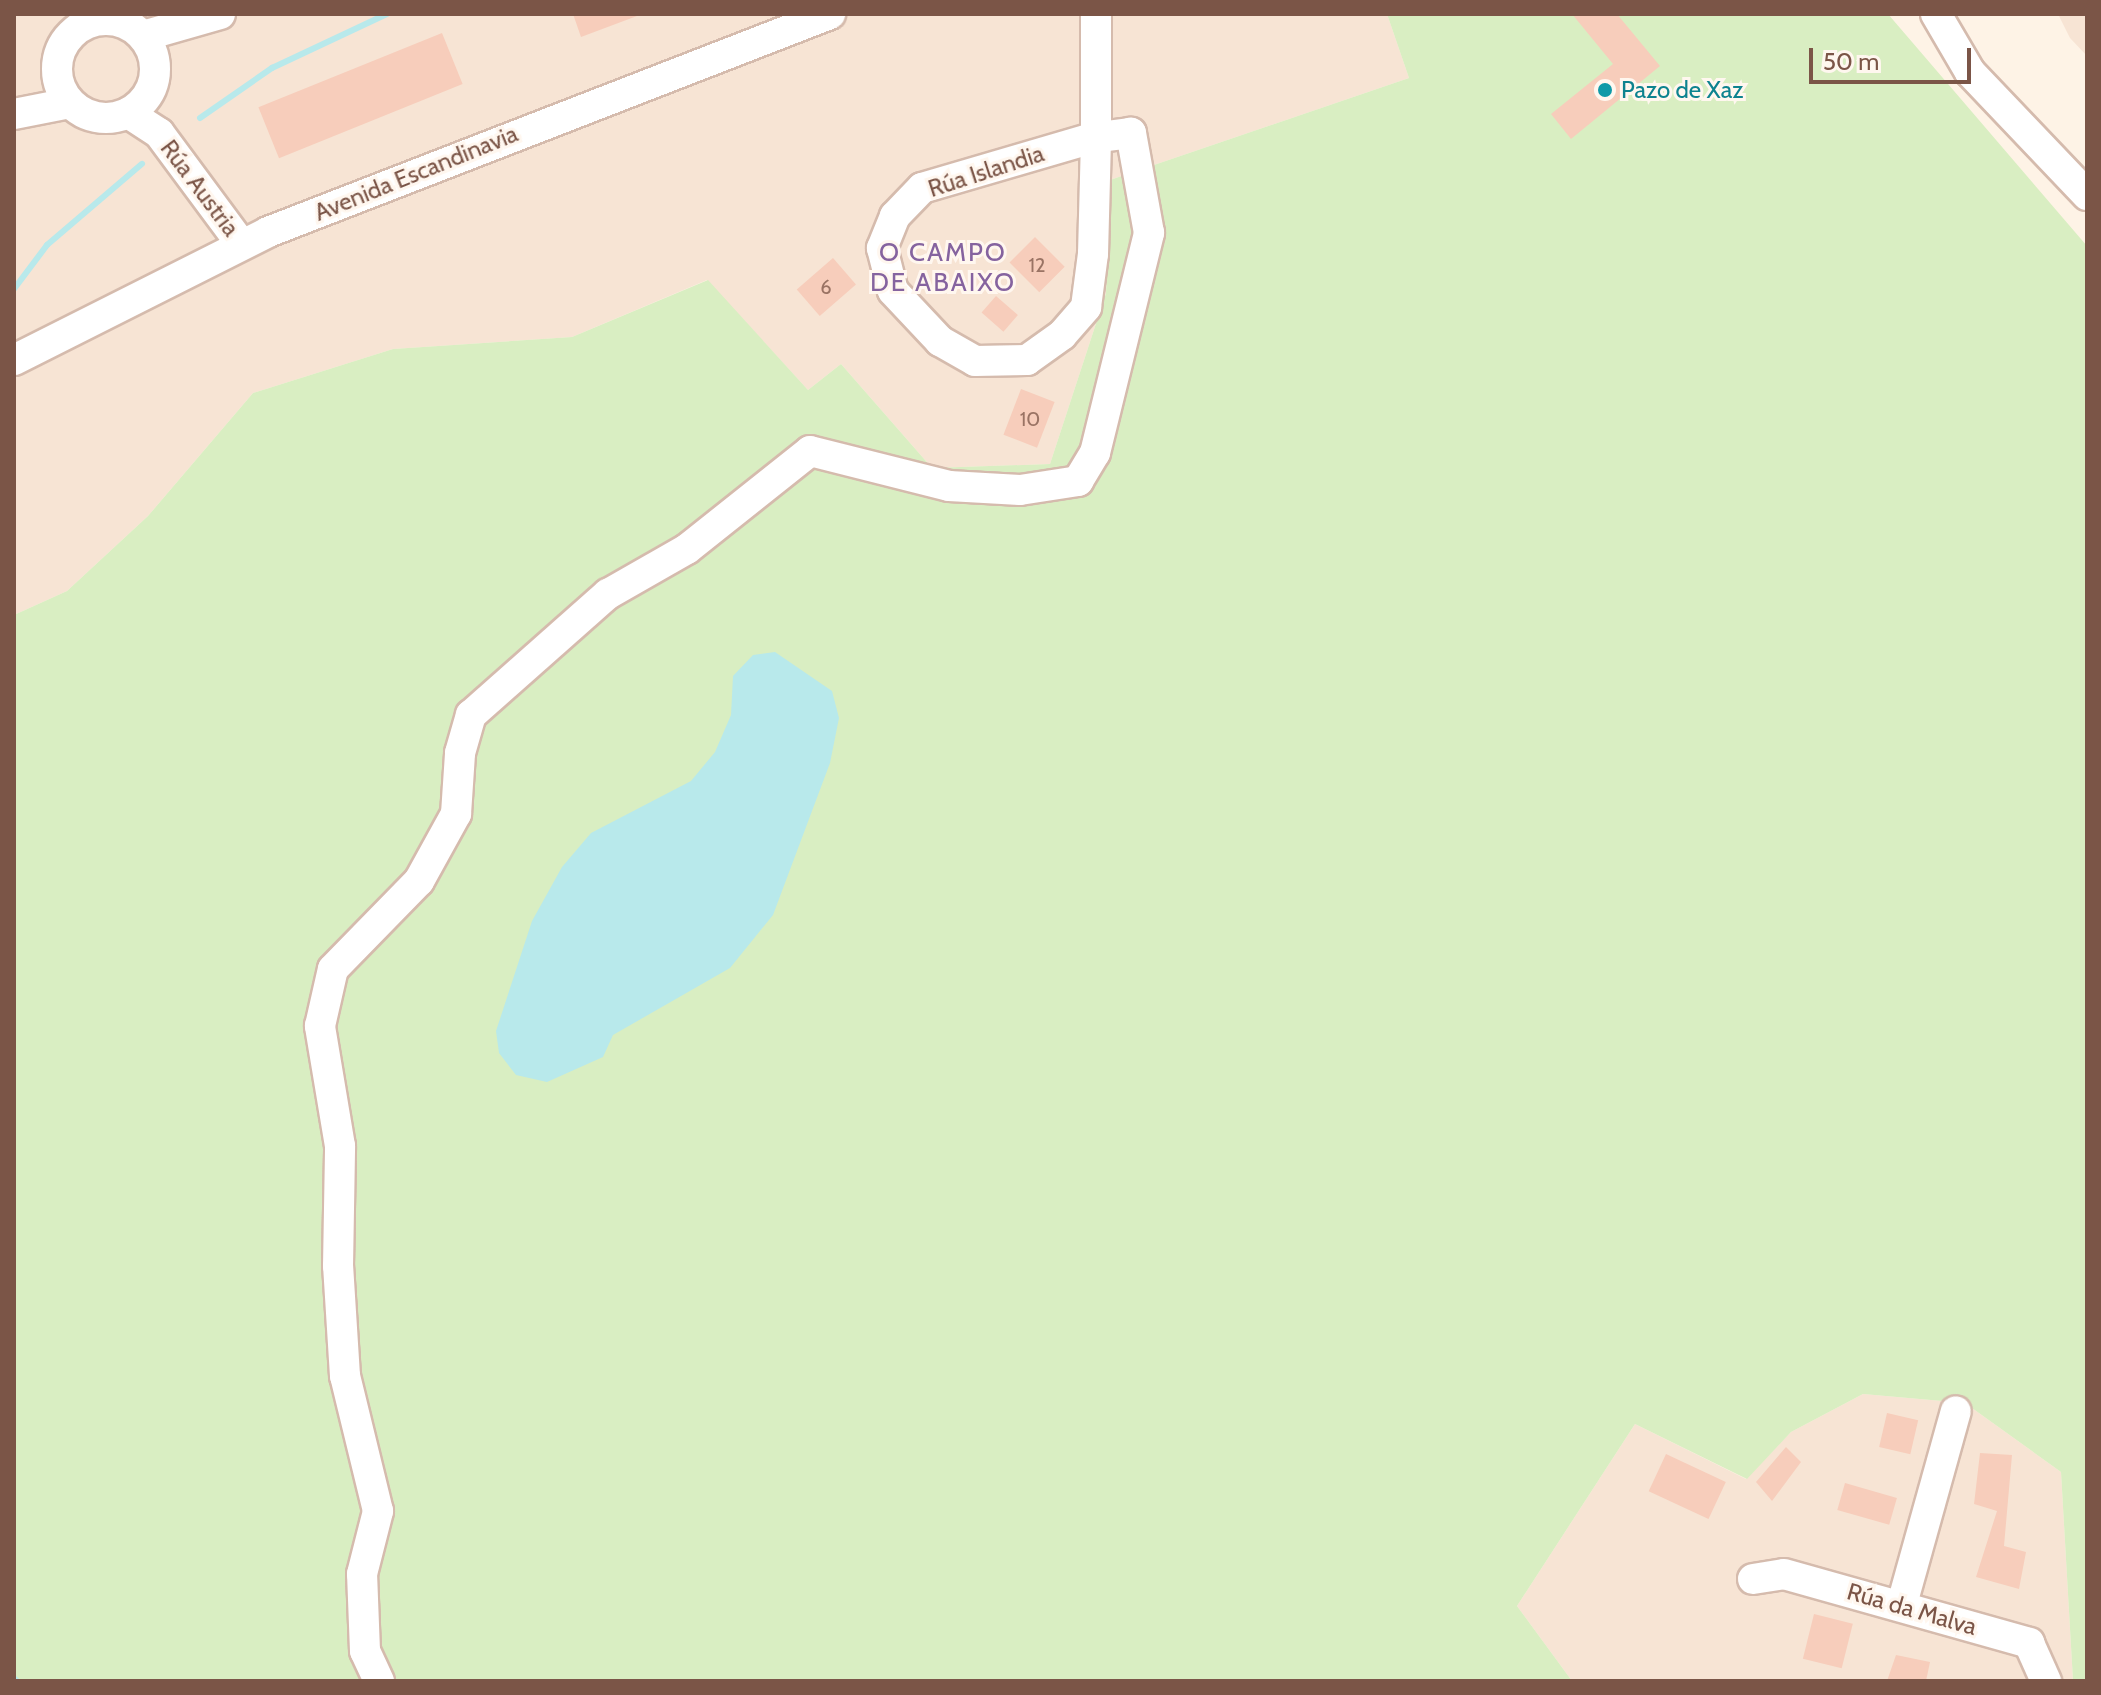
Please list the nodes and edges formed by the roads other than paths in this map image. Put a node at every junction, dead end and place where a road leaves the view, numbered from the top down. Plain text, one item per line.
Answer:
1 (220, 14) edge
2 (830, 14) edge
3 (1096, 14) edge
4 (1936, 14) edge
5 (68, 23) edge
6 (148, 46) junction
7 (64, 90) junction
8 (137, 105) junction
9 (20, 112) edge
10 (1096, 137) junction
11 (2087, 195) edge
12 (241, 244) junction
13 (14, 360) edge
14 (1956, 1411) dead end
15 (1753, 1579) dead end
16 (1902, 1604) junction
17 (379, 1681) edge
18 (2046, 1681) edge

1 - 6 street
2 - 12 street, Avenida Escandinavia
3 - 10 street
4 - 11 street
5 - 6 street
5 - 7 street
6 - 8 street
7 - 8 street
7 - 9 street
8 - 12 street, Rúa Austria
10 - 10 street, Rúa Islandia
10 - 17 street, Rúa Islandia
12 - 13 street, Avenida Escandinavia
14 - 16 street
15 - 16 street, Rúa da Malva
16 - 18 street, Rúa da Malva

